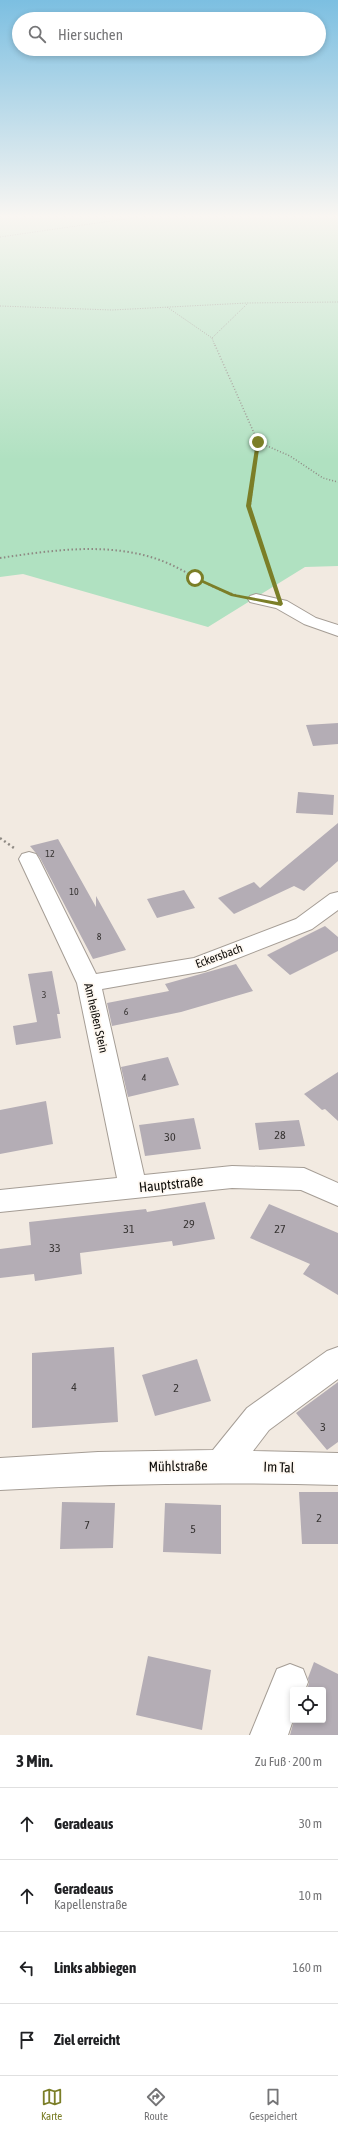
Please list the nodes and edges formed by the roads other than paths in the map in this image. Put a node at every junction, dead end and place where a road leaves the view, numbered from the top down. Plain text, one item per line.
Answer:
1 (256, 598) road end
2 (338, 631) edge
3 (29, 859) dead end
4 (338, 899) edge
5 (89, 983) junction
6 (133, 1188) junction
7 (338, 1195) edge
8 (0, 1201) edge
9 (338, 1361) edge
10 (221, 1466) junction
11 (338, 1469) edge
12 (0, 1474) edge
13 (290, 1682) dead end
14 (269, 1735) edge

1 - 2 street
3 - 5 street, Am heißen Stein
4 - 5 street, Eckersbach
5 - 6 street, Am heißen Stein
6 - 7 street, Hauptstraße
6 - 8 street, Hauptstraße
9 - 10 street, Mühlstraße
10 - 11 street, Im Tal
10 - 12 street, Mühlstraße
13 - 14 street

